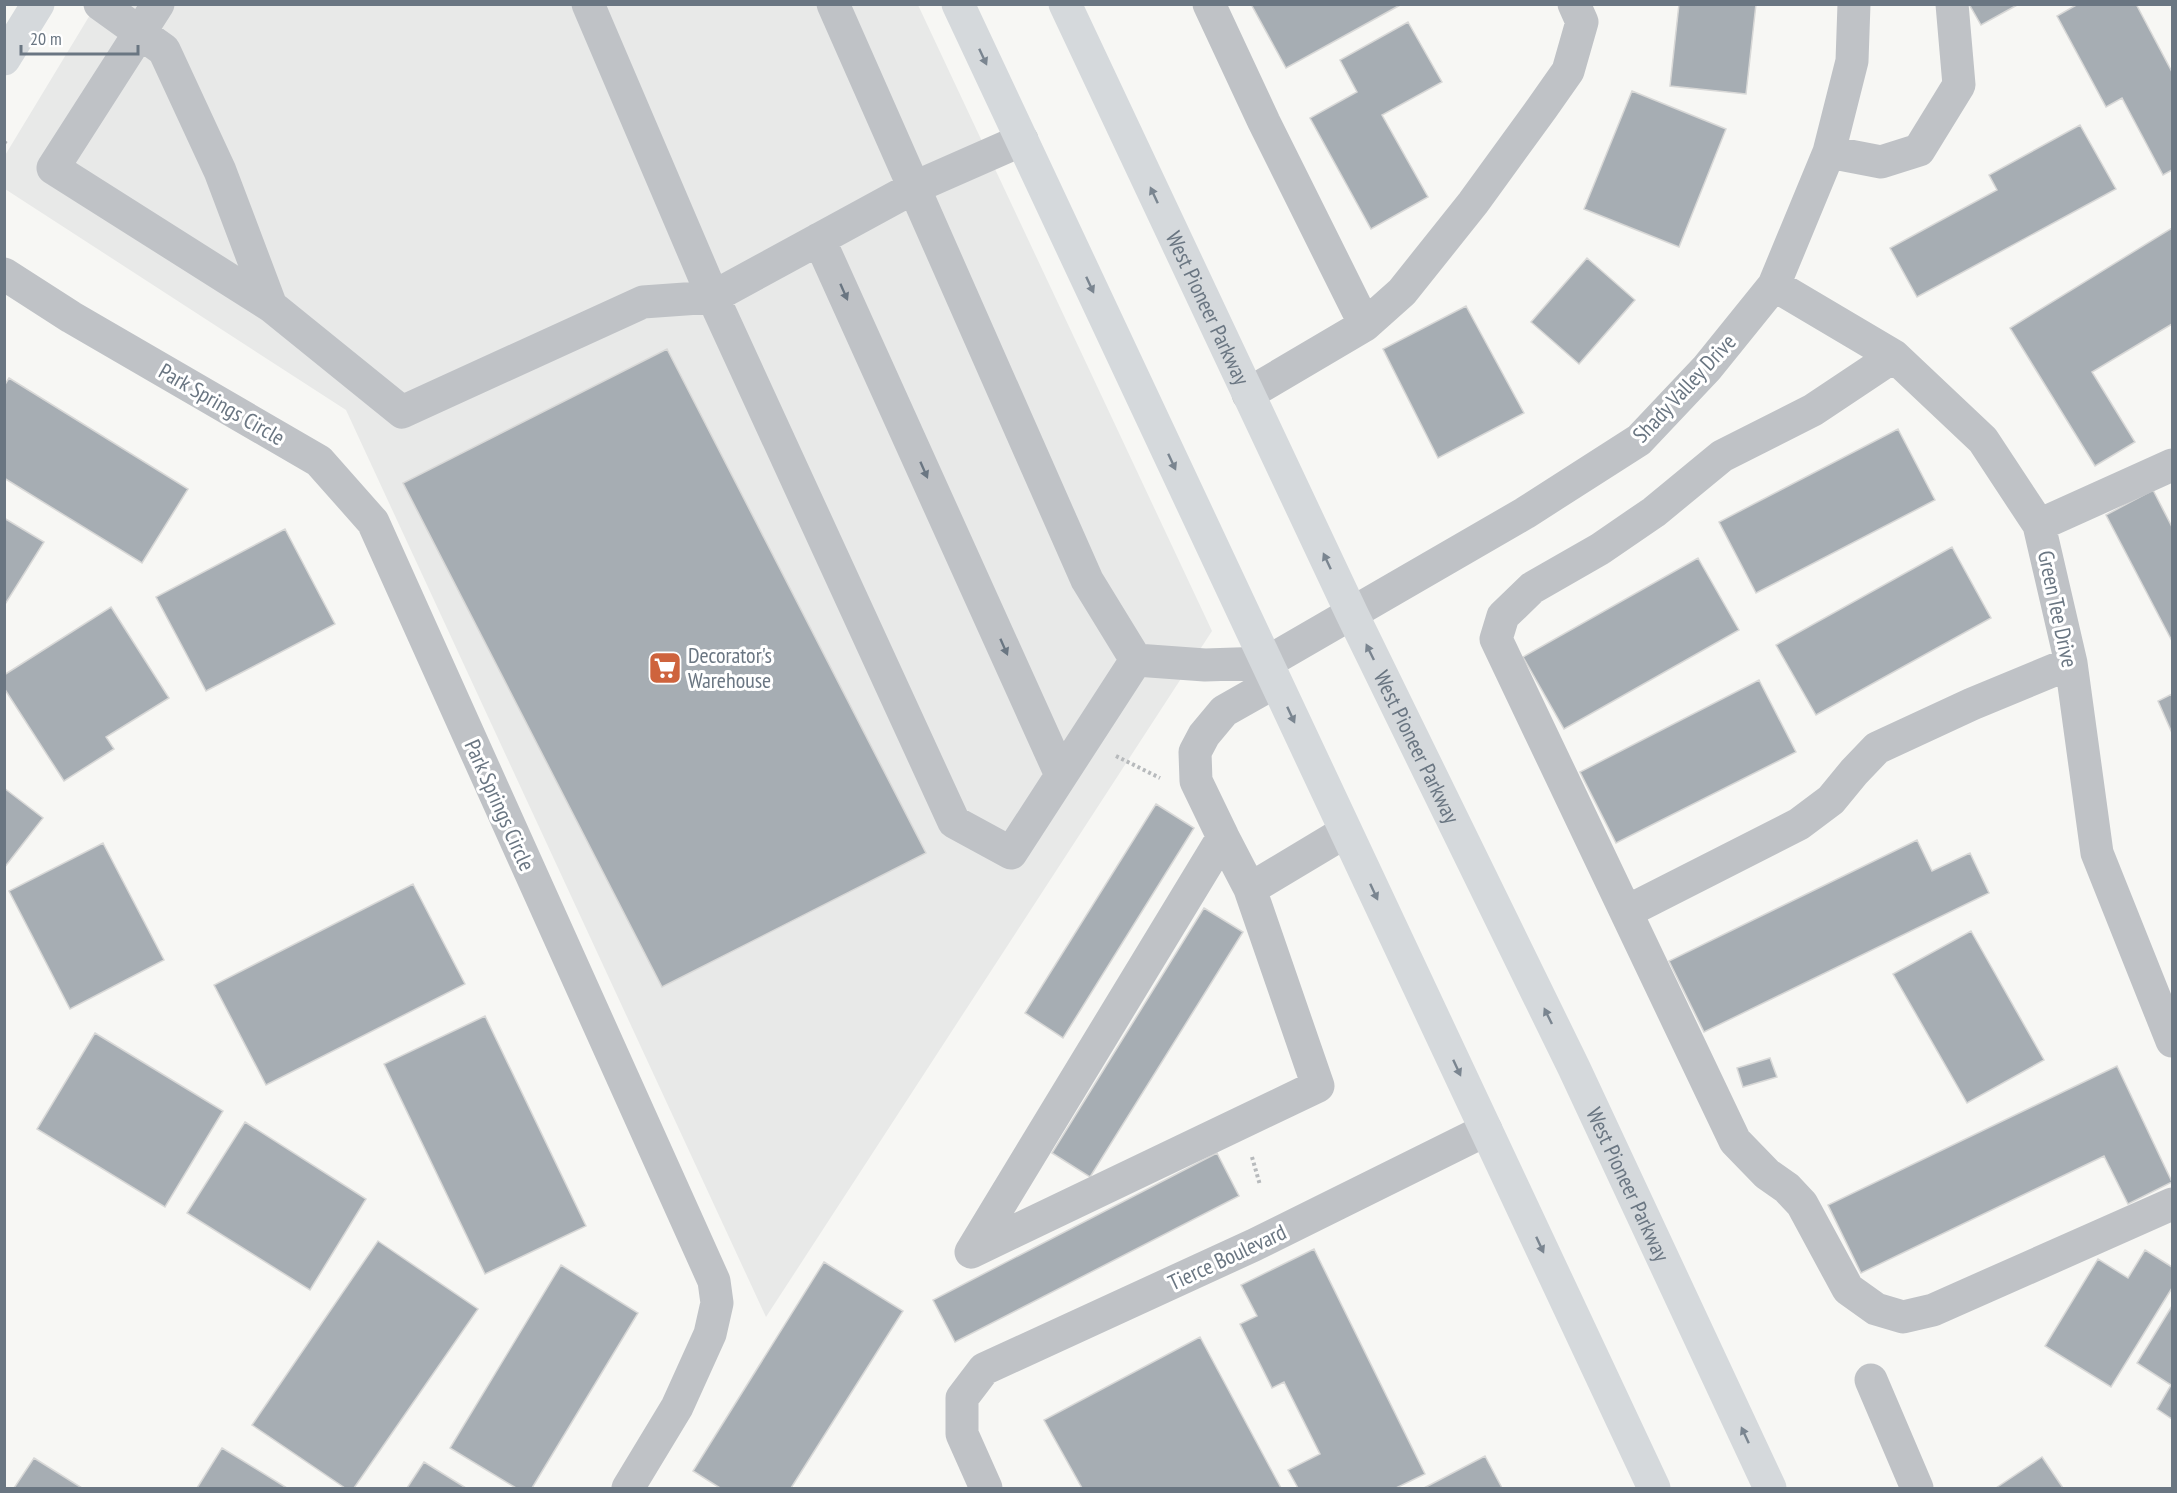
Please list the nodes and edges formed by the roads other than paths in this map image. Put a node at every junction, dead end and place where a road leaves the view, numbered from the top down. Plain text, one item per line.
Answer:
1 (38, 4) edge
2 (100, 4) edge
3 (158, 4) edge
4 (588, 4) edge
5 (833, 4) edge
6 (958, 4) edge
7 (1065, 4) edge
8 (1209, 4) edge
9 (1574, 4) edge
10 (1854, 4) edge
11 (1952, 4) edge
12 (139, 32) junction
13 (4, 59) edge
14 (1022, 140) junction
15 (1829, 152) junction
16 (913, 188) junction
17 (819, 239) junction
18 (6, 279) edge
19 (1774, 285) junction
20 (713, 297) junction
21 (271, 306) junction
22 (1365, 325) junction
23 (1894, 356) junction
24 (1248, 394) junction
25 (2172, 465) edge
26 (2039, 525) junction
27 (1352, 614) junction
28 (1136, 660) junction
29 (2071, 663) junction
30 (1270, 672) junction
31 (1061, 775) junction
32 (1345, 831) junction
33 (1222, 837) junction
34 (1250, 889) junction
35 (1626, 912) junction
36 (2172, 1041) edge
37 (1486, 1130) junction
38 (2172, 1204) edge
39 (1871, 1380) dead end
40 (628, 1488) edge
41 (986, 1488) edge
42 (1654, 1488) edge
43 (1770, 1488) edge
44 (1917, 1488) edge

1 - 13 main road
2 - 12 street
3 - 12 street
4 - 20 street
5 - 16 street
6 -> 14 main road
24 -> 7 main road, West Pioneer Parkway
8 - 22 street
9 - 22 street
10 - 15 street, Shady Valley Drive
11 - 15 street
12 - 21 street
12 - 21 street
14 - 16 street
14 -> 30 main road
15 - 19 street, Shady Valley Drive
16 - 17 street
16 - 28 street
17 - 20 street
17 -> 31 street
18 - 40 street, Park Springs Circle
19 - 23 street, Green Tee Drive
19 - 27 street, Shady Valley Drive
20 - 21 street
20 - 31 street
22 - 24 street
23 - 26 street, Green Tee Drive
23 - 35 street
27 -> 24 main road, West Pioneer Parkway
25 - 26 street
26 - 29 street, Green Tee Drive
27 - 30 street, Shady Valley Drive
43 -> 27 main road, West Pioneer Parkway
28 - 30 street
28 - 31 street
29 - 35 street
29 - 36 street, Green Tee Drive
30 -> 32 main road
30 - 33 street, Shady Valley Drive
32 - 34 street
32 -> 37 main road
33 - 34 street, Shady Valley Drive
33 - 34 street, Shady Valley Drive
35 - 38 street
37 - 41 street, Tierce Boulevard
37 -> 42 main road
39 - 44 street

